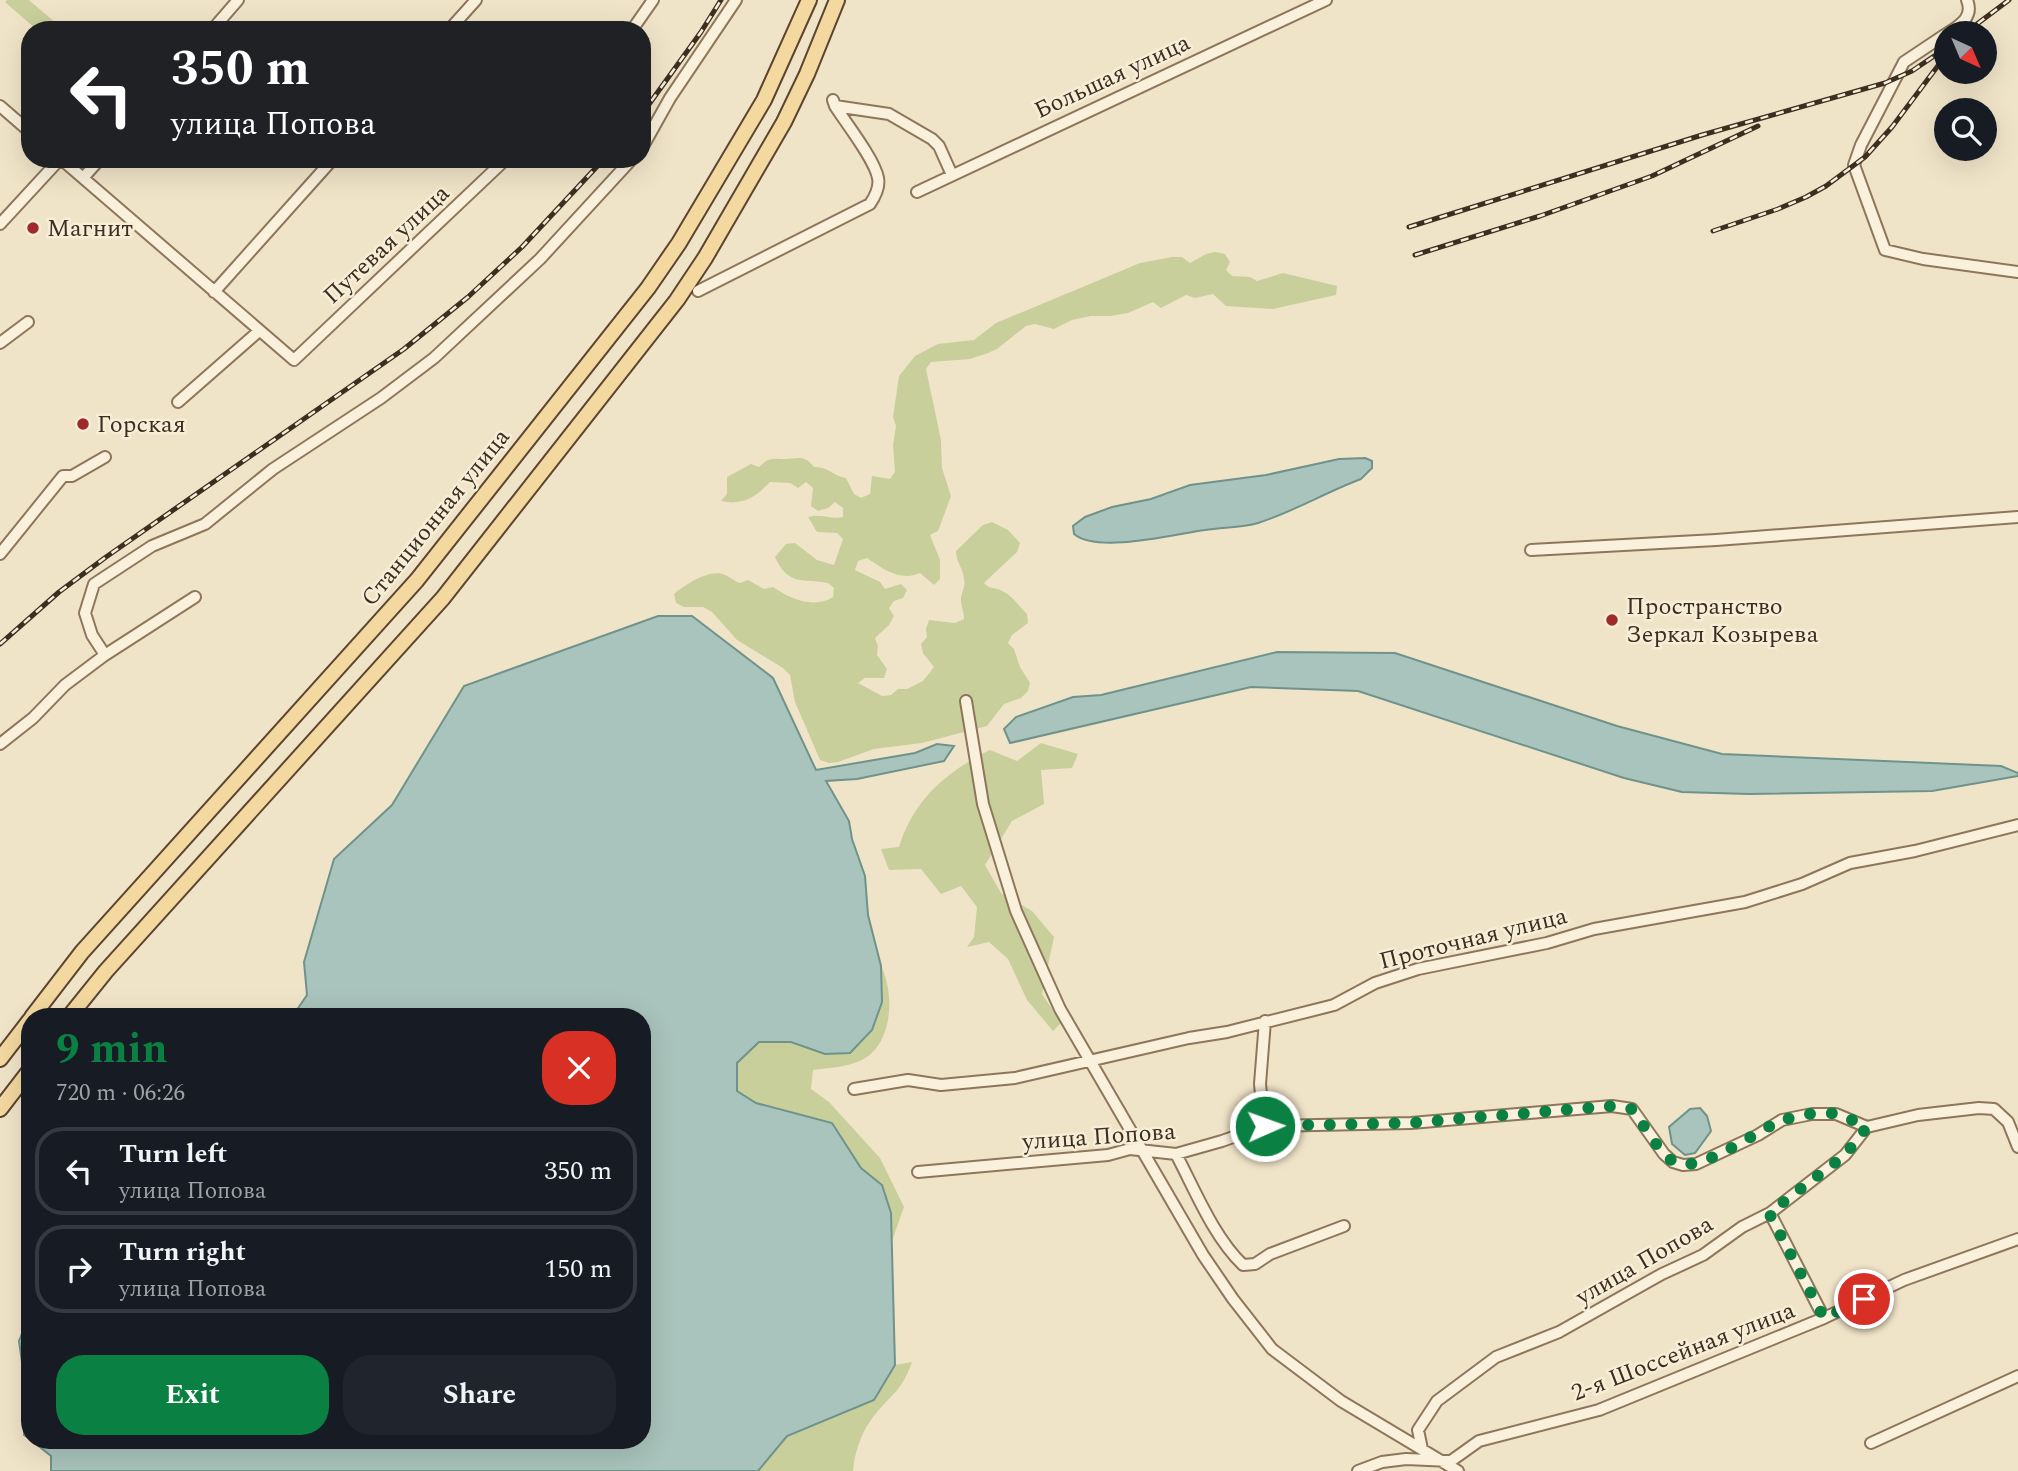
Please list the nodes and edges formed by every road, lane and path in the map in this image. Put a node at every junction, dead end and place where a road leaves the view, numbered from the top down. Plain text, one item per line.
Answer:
1 (238, 0) edge
2 (476, 0) edge
3 (653, 0) edge
4 (736, 0) edge
5 (809, 0) edge
6 (837, 0) edge
7 (1326, 0) edge
8 (1967, 0) edge
9 (220, 21) edge
10 (457, 21) edge
11 (638, 21) edge
12 (1965, 21) edge
13 (1934, 42) edge
14 (0, 106) edge
15 (21, 124) edge
16 (651, 132) edge
17 (52, 168) edge
18 (71, 168) edge
19 (92, 168) edge
20 (325, 168) edge
21 (496, 168) edge
22 (624, 168) edge
23 (952, 175) junction
24 (83, 178) junction
25 (917, 192) dead end
26 (0, 223) edge
27 (2018, 272) edge
28 (698, 291) dead end
29 (214, 292) junction
30 (28, 322) dead end
31 (259, 331) junction
32 (0, 343) edge
33 (178, 402) dead end
34 (105, 457) dead end
35 (2018, 517) edge
36 (1531, 550) dead end
37 (0, 554) edge
38 (195, 597) dead end
39 (105, 655) junction
40 (966, 701) dead end
41 (0, 744) edge
42 (2018, 825) edge
43 (39, 1008) edge
44 (76, 1008) edge
45 (1265, 1021) junction
46 (21, 1031) edge
47 (0, 1059) edge
48 (1089, 1061) junction
49 (21, 1082) edge
50 (854, 1089) dead end
51 (0, 1110) edge
52 (1265, 1126) junction
53 (1867, 1127) junction
54 (2018, 1147) edge
55 (1141, 1152) junction
56 (1176, 1154) junction
57 (918, 1172) dead end
58 (1769, 1213) junction
59 (1344, 1226) dead end
60 (2018, 1239) edge
61 (1824, 1318) junction
62 (2018, 1376) edge
63 (1871, 1443) dead end
64 (1422, 1449) junction
65 (1441, 1461) junction
66 (1358, 1471) edge
67 (1458, 1471) edge

1 - 9 street
2 - 10 street
3 - 11 street
4 - 16 street
5 - 43 main road, Станционная улица
6 - 44 main road
7 - 23 street, Большая улица
8 - 12 street
13 - 27 street
14 - 15 street
17 - 26 street
18 - 24 street
19 - 24 street
20 - 29 street
21 - 31 street, Путевая улица
22 - 39 street
23 - 25 street, Большая улица
23 - 28 street
24 - 29 street
29 - 31 street
30 - 32 street
31 - 33 street
34 - 37 street
35 - 36 street
38 - 39 street
39 - 41 street
40 - 48 street
42 - 45 street, Проточная улица
45 - 48 street, Проточная улица
45 - 52 street
46 - 47 main road, Станционная улица
48 - 50 street, Проточная улица
48 - 55 street
49 - 51 main road
52 - 53 street, улица Попова
52 - 56 street, улица Попова
53 - 54 street
53 - 58 street, улица Попова
55 - 56 street, улица Попова
55 - 57 street, улица Попова
55 - 64 street
56 - 59 street
58 - 61 street
58 - 64 street, улица Попова
60 - 61 street, 2-я Шоссейная улица
61 - 65 street, 2-я Шоссейная улица
62 - 63 street
64 - 65 street
65 - 66 street, 2-я Шоссейная улица
65 - 67 street

